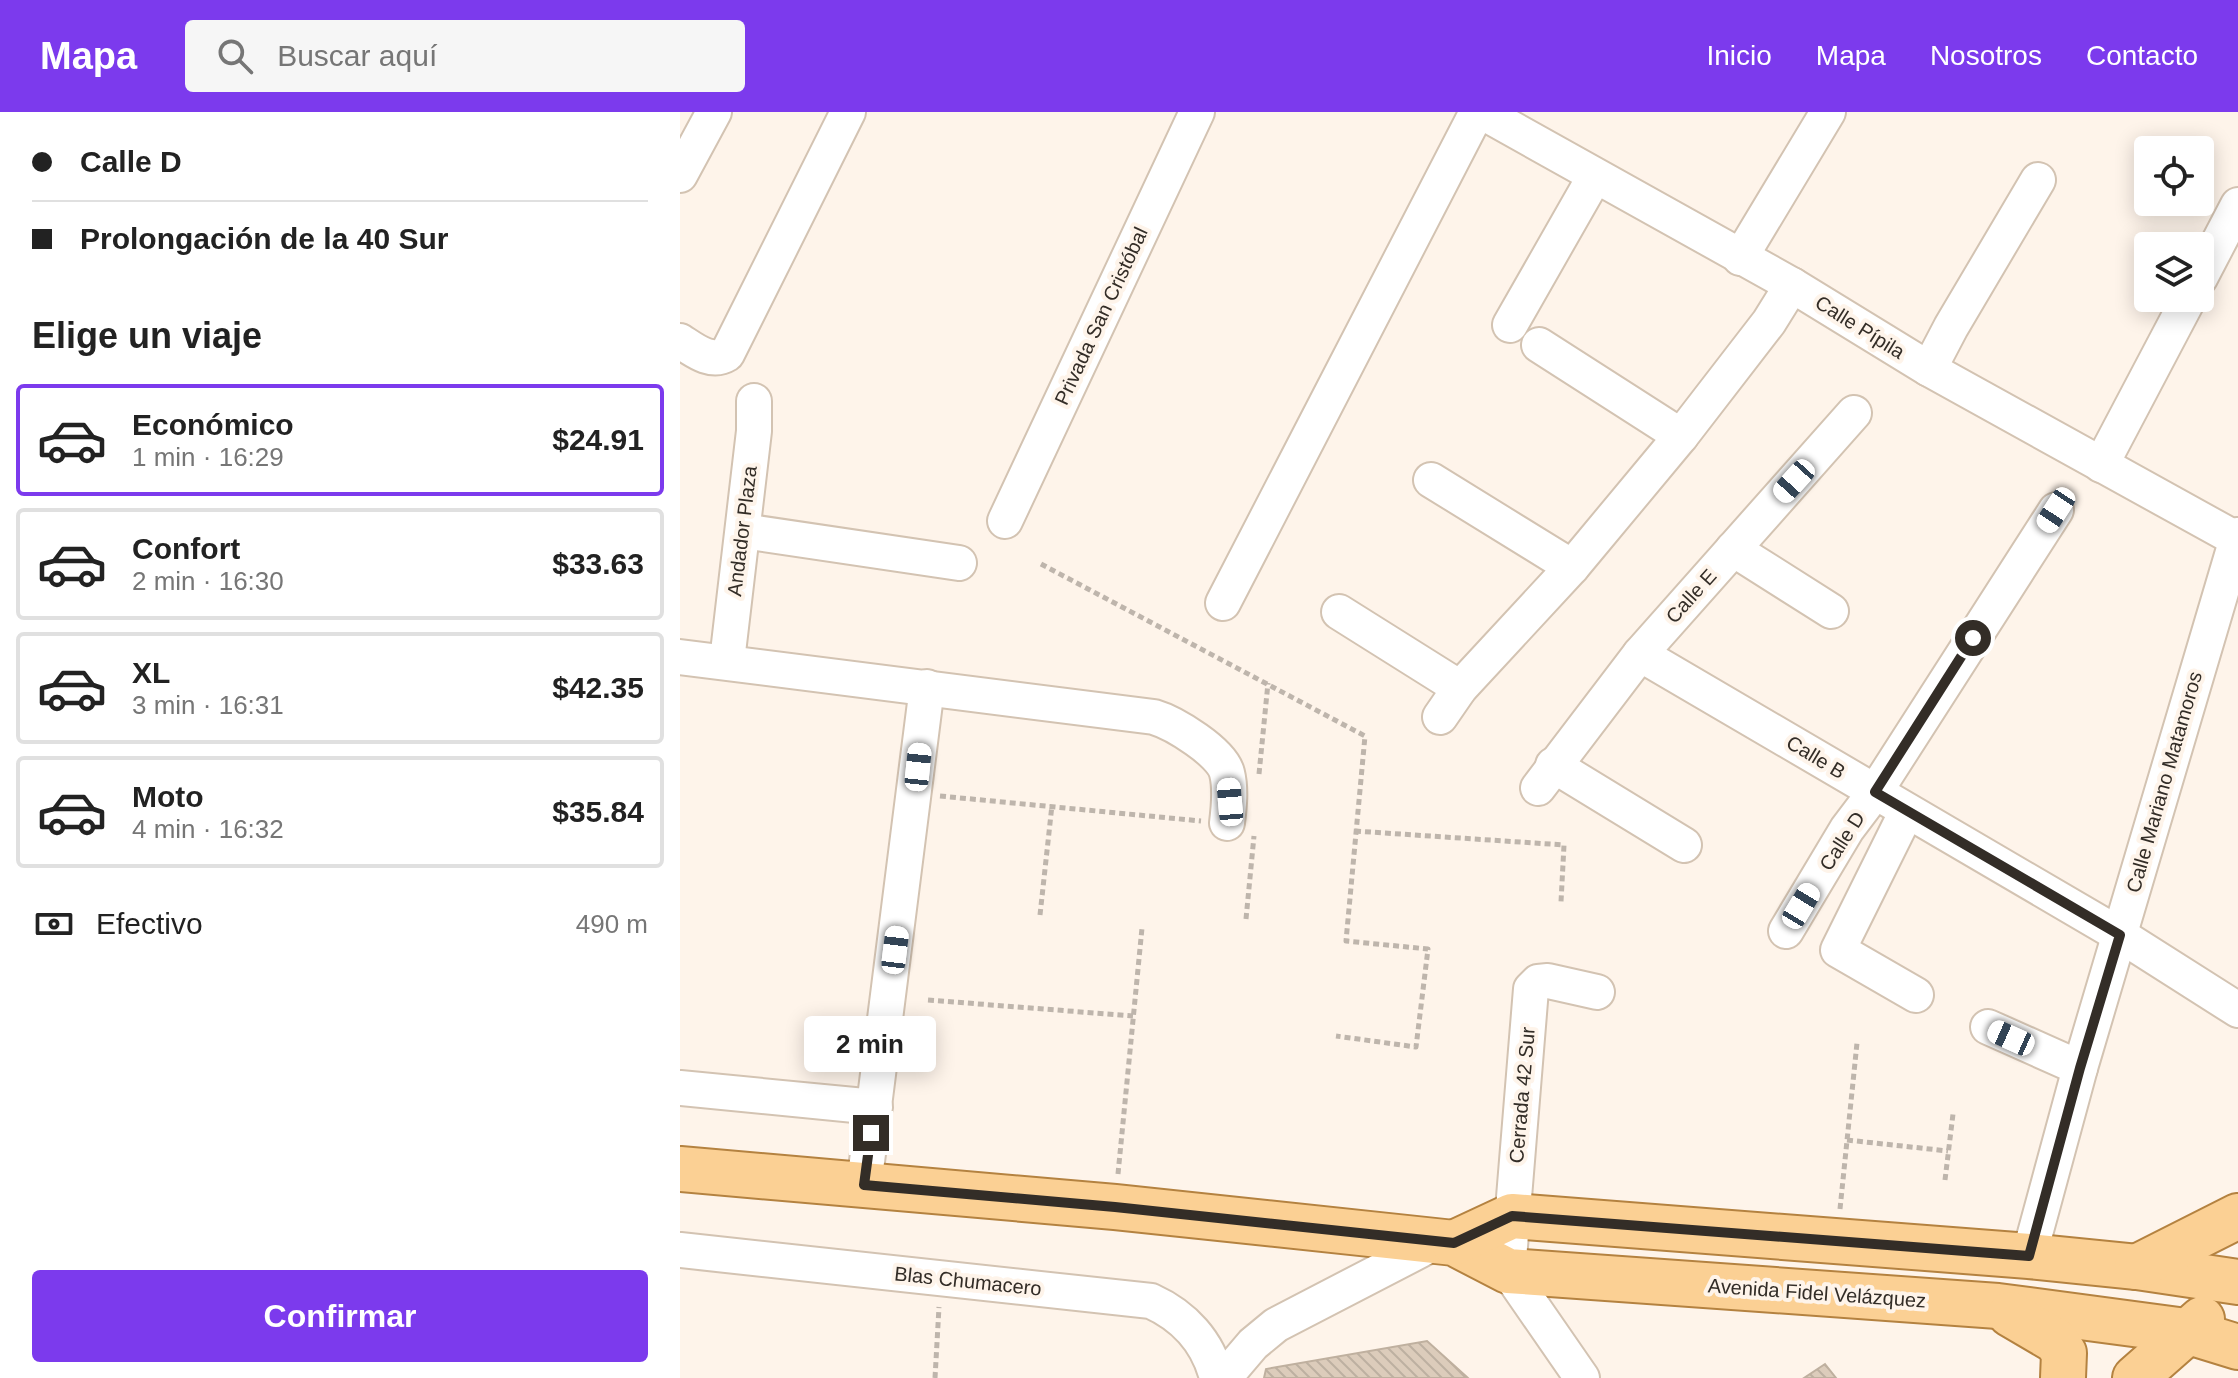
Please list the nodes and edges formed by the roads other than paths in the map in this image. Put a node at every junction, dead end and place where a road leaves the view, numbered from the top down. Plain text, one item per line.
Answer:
1 (714, 112) edge
2 (848, 112) edge
3 (1197, 112) edge
4 (1479, 112) edge
5 (1828, 112) edge
6 (680, 175) edge
7 (1595, 176) junction
8 (2038, 180) dead end
9 (2238, 205) edge
10 (2214, 251) edge
11 (1740, 258) junction
12 (1792, 285) junction
13 (2182, 312) edge
14 (1510, 325) dead end
15 (680, 341) edge
16 (1539, 345) dead end
17 (1929, 369) junction
18 (754, 401) dead end
19 (1854, 413) dead end
20 (1681, 436) junction
21 (2101, 465) junction
22 (1431, 480) dead end
23 (2056, 510) dead end
24 (1005, 521) dead end
25 (743, 531) junction
26 (2237, 538) edge
27 (1733, 549) junction
28 (959, 563) dead end
29 (1572, 567) junction
30 (1223, 603) dead end
31 (1831, 611) dead end
32 (1339, 612) dead end
33 (1640, 654) junction
34 (680, 657) edge
35 (727, 661) junction
36 (927, 687) junction
37 (1460, 688) junction
38 (1440, 717) dead end
39 (1875, 792) junction
40 (1907, 811) junction
41 (1227, 823) road end
42 (1684, 845) dead end
43 (1786, 931) dead end
44 (2120, 935) junction
45 (1597, 992) dead end
46 (1916, 995) dead end
47 (2238, 1010) edge
48 (1988, 1027) dead end
49 (2080, 1068) junction
50 (680, 1088) edge
51 (875, 1107) junction
52 (680, 1169) edge
53 (864, 1185) junction
54 (1512, 1216) junction
55 (2238, 1216) edge
56 (1445, 1242) junction
57 (680, 1250) edge
58 (2029, 1256) junction
59 (2137, 1267) junction
60 (1508, 1271) junction
61 (2238, 1282) edge
62 (2238, 1290) edge
63 (1998, 1306) junction
64 (2186, 1331) junction
65 (2238, 1347) edge
66 (2238, 1356) edge
67 (1217, 1378) edge
68 (1224, 1378) edge
69 (1582, 1378) edge
70 (2063, 1378) edge
71 (2135, 1378) edge
72 (2214, 1378) edge

1 - 6 street
2 - 15 street
3 - 24 street, Privada San Cristóbal
4 - 7 street, Calle Pípila
4 - 30 street
5 - 11 street
7 - 11 street, Calle Pípila
7 - 14 street
8 - 17 street
9 - 10 street
11 - 12 street, Calle Pípila
12 - 17 street, Calle Pípila
12 - 20 street
13 - 21 street
16 - 20 street
17 - 21 street, Calle Pípila
18 - 25 street, Andador Plaza
19 - 27 street, Calle E
20 - 29 street
21 - 26 street, Calle Pípila
22 - 29 street
23 - 39 street, Calle D
25 - 28 street
25 - 35 street, Andador Plaza
26 - 44 street, Calle Mariano Matamoros
27 - 31 street
27 - 33 street, Calle E
29 - 37 street
32 - 37 street
33 - 39 street, Calle B
33 - 42 street, Calle E
34 - 35 street
35 - 36 street
36 - 41 street
36 - 51 street
37 - 38 street
39 - 40 street, Calle B
39 - 43 street, Calle D
40 - 44 street, Calle B
40 - 46 street
44 - 47 street, Calle B
44 - 49 street, Calle Mariano Matamoros
45 - 54 street, Cerrada 42 Sur
48 - 49 street
49 - 58 street, Calle Mariano Matamoros
50 - 51 street
51 - 53 street
52 - 53 main road, Avenida Fidel Velázquez
53 - 56 main road, Avenida Fidel Velázquez
54 - 56 main road
54 - 58 main road
54 - 60 street, Cerrada 42 Sur
55 - 59 main road
56 - 60 main road, Avenida Fidel Velázquez
56 - 68 street
57 - 67 street, Blas Chumacero
58 - 59 main road
58 - 63 main road
59 - 61 main road
60 - 63 main road, Avenida Fidel Velázquez
60 - 69 street
62 - 64 main road
63 - 64 main road, Avenida Fidel Velázquez
63 - 70 main road
64 - 65 main road, Avenida Fidel Velázquez
64 - 71 main road
66 - 72 main road

